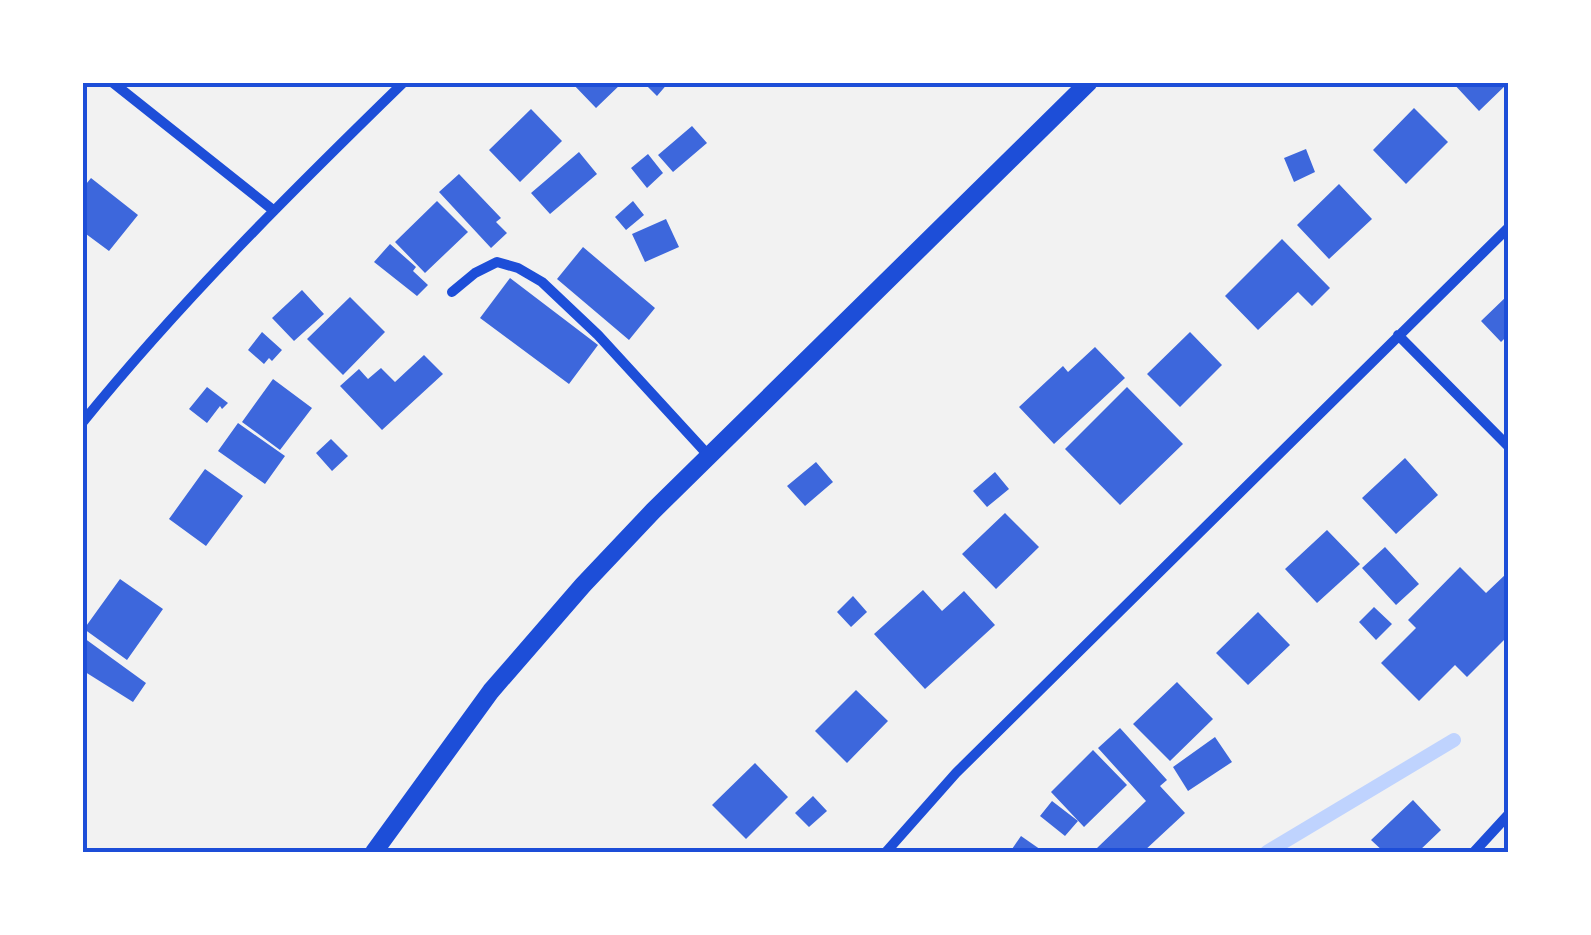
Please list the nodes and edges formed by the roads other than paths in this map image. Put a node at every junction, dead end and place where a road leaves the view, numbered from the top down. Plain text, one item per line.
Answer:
1 (112, 82) edge
2 (404, 82) edge
3 (1089, 82) edge
4 (272, 210) junction
5 (1508, 228) edge
6 (452, 292) dead end
7 (1398, 335) junction
8 (82, 423) edge
9 (1508, 446) edge
10 (710, 456) junction
11 (1508, 816) edge
12 (374, 852) edge
13 (886, 852) edge
14 (1474, 852) edge

1 - 4 street
2 - 4 street
3 - 10 street
4 - 8 street
5 - 7 street
6 - 10 street
7 - 9 street
7 - 13 street
10 - 12 street
11 - 14 street

